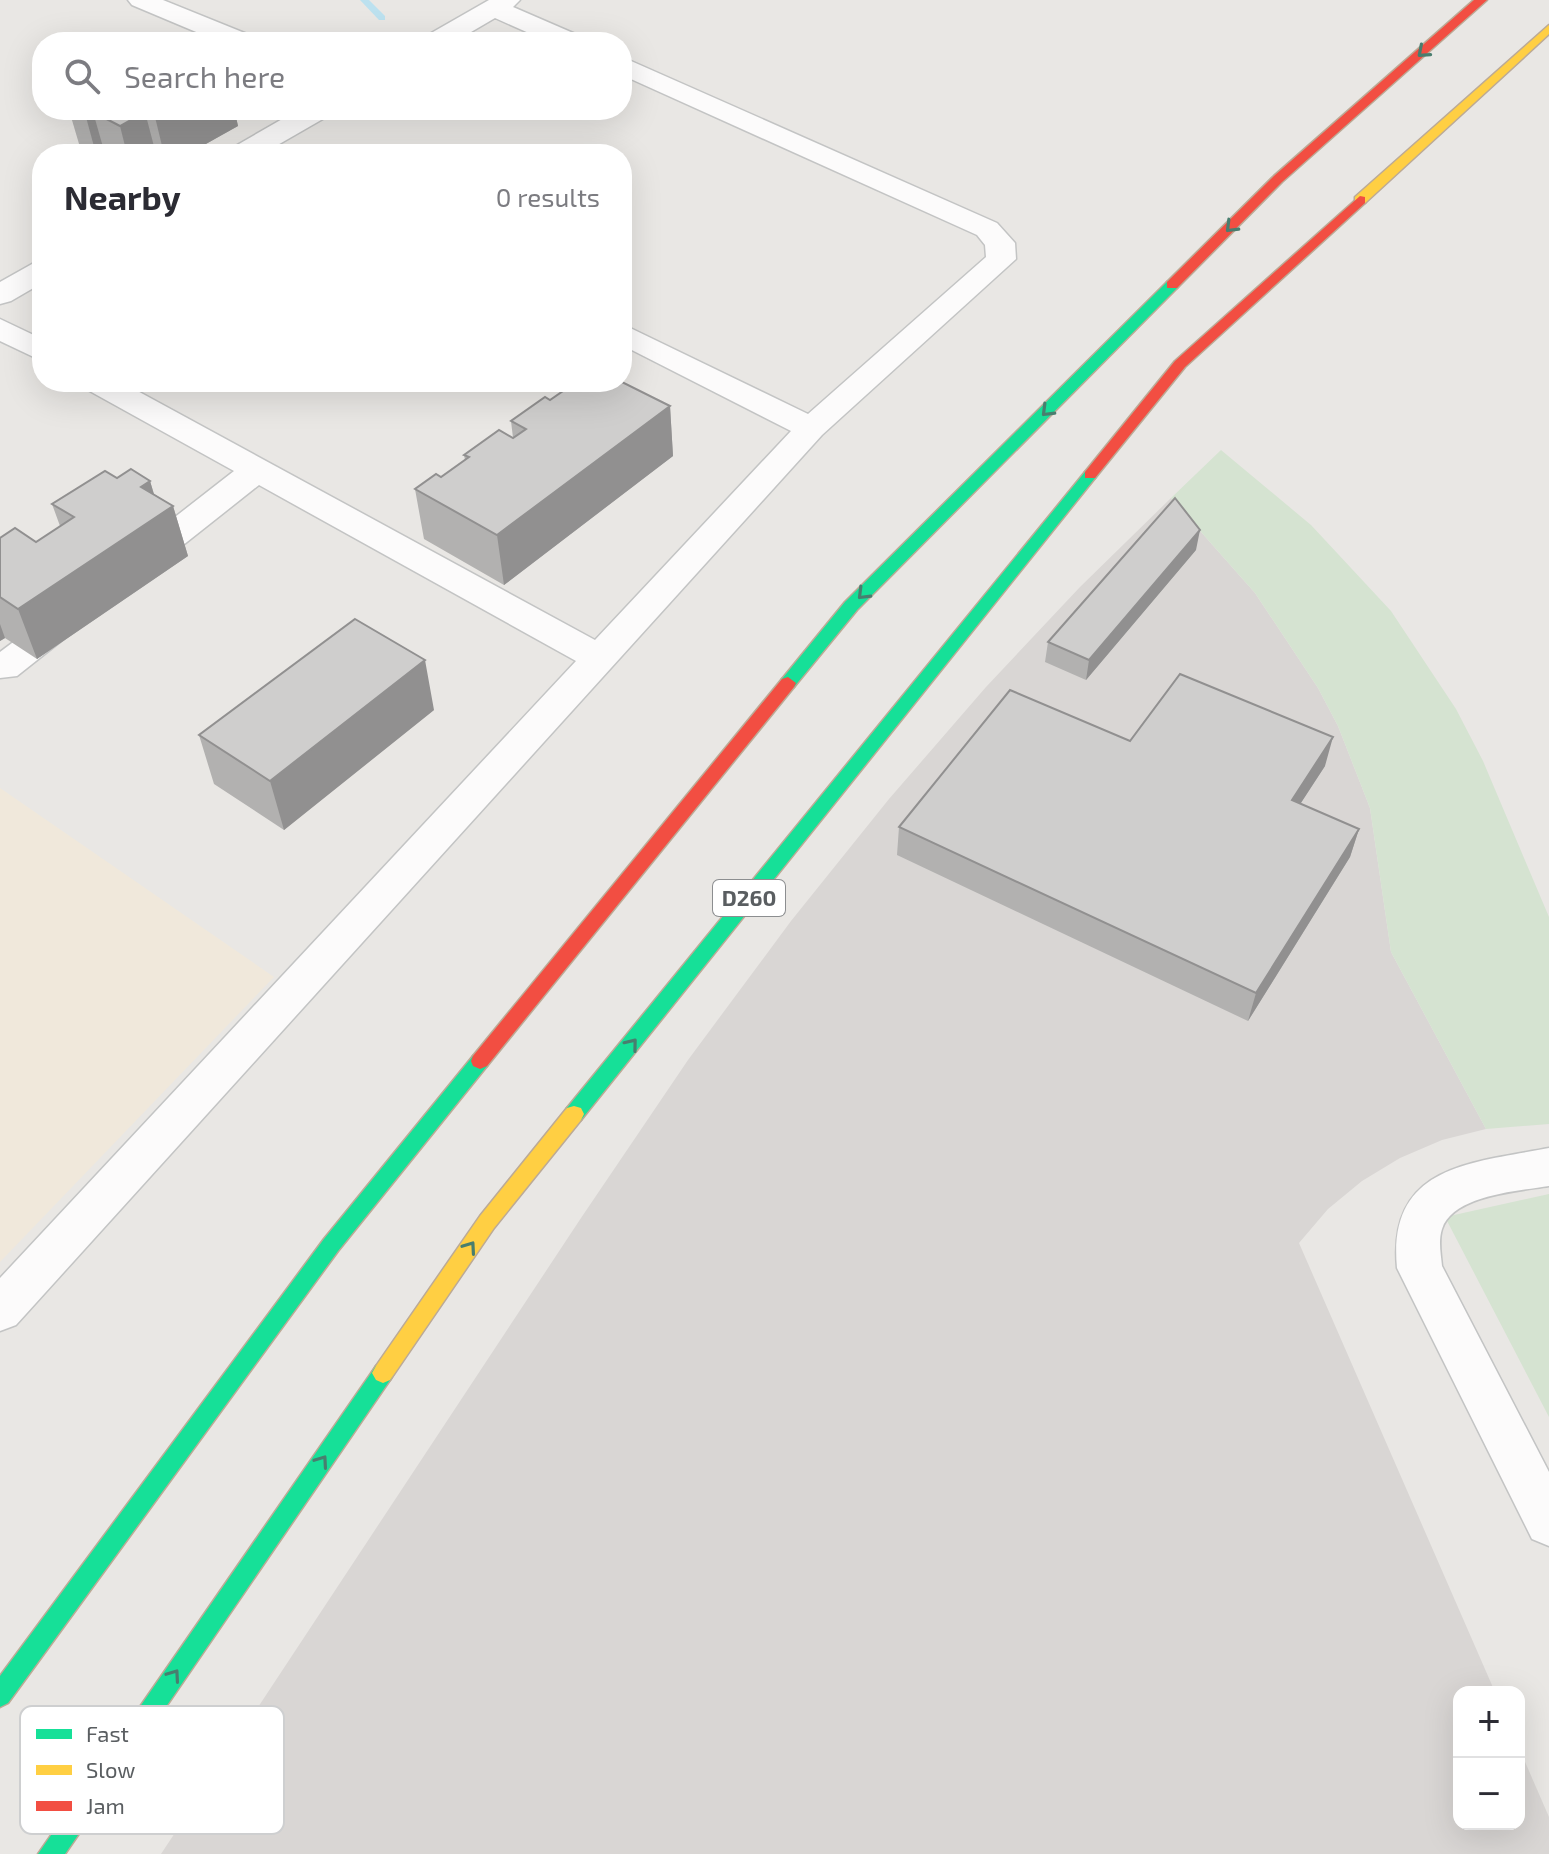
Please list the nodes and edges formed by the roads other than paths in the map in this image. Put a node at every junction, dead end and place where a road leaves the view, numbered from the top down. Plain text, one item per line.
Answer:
1 (141, 0) edge
2 (1481, 0) edge
3 (501, 4) edge
4 (1549, 28) edge
5 (219, 32) edge
6 (452, 32) edge
7 (553, 32) edge
8 (632, 69) edge
9 (303, 120) edge
10 (267, 144) edge
11 (32, 276) edge
12 (0, 295) edge
13 (0, 328) edge
14 (632, 338) edge
15 (32, 346) edge
16 (115, 392) edge
17 (811, 428) junction
18 (257, 470) junction
19 (599, 658) junction
20 (4, 667) dead end
21 (1549, 1167) edge
22 (0, 1310) edge
23 (1549, 1522) edge
24 (0, 1695) edge
25 (152, 1706) edge
26 (64, 1834) edge
27 (50, 1854) edge

1 - 5 street
2 -> 24 highway
3 - 6 street
3 - 7 street
25 -> 4 highway, D260
8 - 17 street
9 - 10 street
11 - 12 street
13 - 15 street
14 - 17 street
16 - 18 street
17 - 19 street
18 - 19 street
18 - 20 street
19 - 22 street
21 - 23 street
27 -> 26 highway, D260

